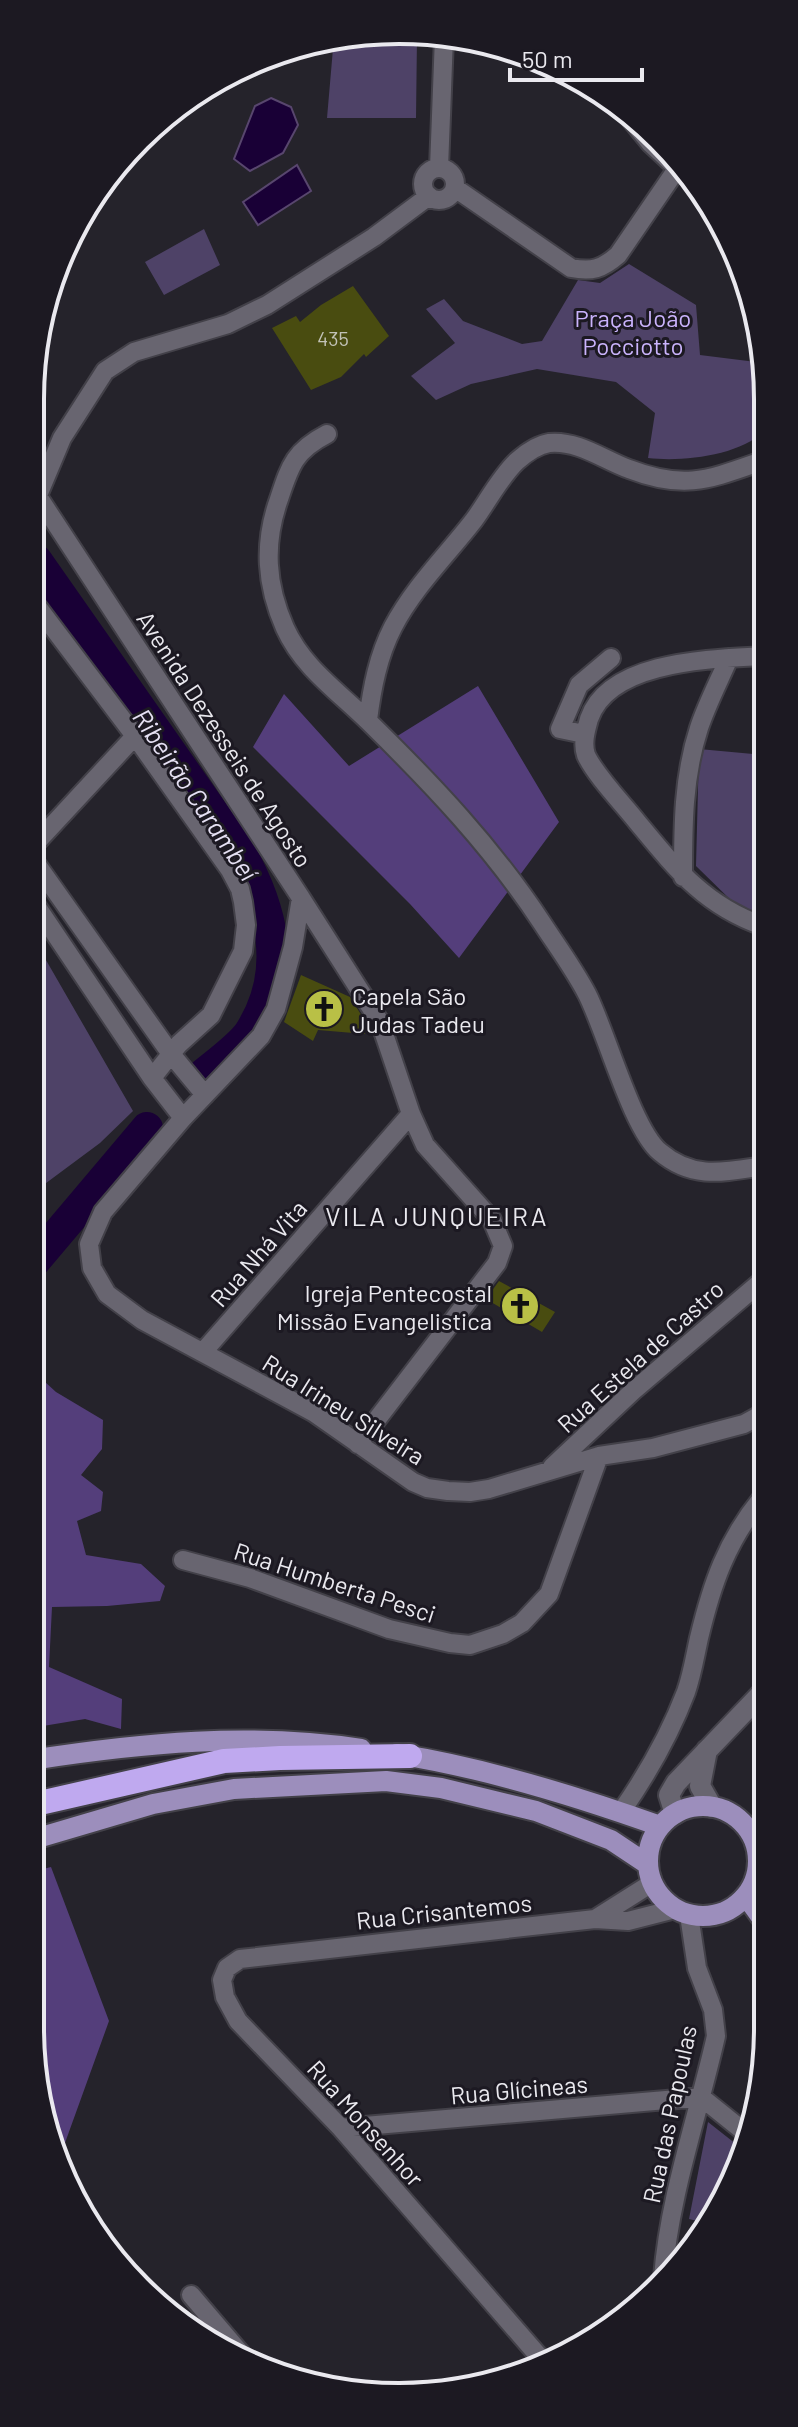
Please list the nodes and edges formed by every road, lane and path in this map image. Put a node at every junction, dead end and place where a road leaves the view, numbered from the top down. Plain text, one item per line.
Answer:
1 (444, 47) edge
2 (439, 168) junction
3 (674, 175) edge
4 (455, 188) junction
5 (429, 196) junction
6 (327, 434) dead end
7 (754, 464) edge
8 (44, 484) edge
9 (44, 508) edge
10 (44, 616) edge
11 (754, 657) edge
12 (611, 658) dead end
13 (729, 658) junction
14 (368, 720) junction
15 (584, 734) junction
16 (135, 736) junction
17 (44, 834) edge
18 (44, 875) edge
19 (683, 877) junction
20 (301, 898) junction
21 (44, 917) edge
22 (754, 923) edge
23 (171, 1054) junction
24 (152, 1078) junction
25 (205, 1095) junction
26 (411, 1114) junction
27 (183, 1118) junction
28 (754, 1167) edge
29 (754, 1288) edge
30 (203, 1352) junction
31 (754, 1418) edge
32 (358, 1444) junction
33 (599, 1456) junction
34 (550, 1469) junction
35 (754, 1508) edge
36 (183, 1560) dead end
37 (754, 1701) edge
38 (707, 1750) junction
39 (410, 1756) junction
40 (44, 1758) edge
41 (44, 1802) edge
42 (712, 1807) junction
43 (621, 1812) junction
44 (667, 1820) junction
45 (44, 1836) edge
46 (754, 1839) edge
47 (650, 1874) junction
48 (754, 1882) edge
49 (746, 1896) junction
50 (754, 1907) edge
51 (682, 1912) junction
52 (595, 1919) junction
53 (298, 1950) joint
54 (701, 2097) junction
55 (341, 2128) junction
56 (739, 2128) edge
57 (664, 2264) edge
58 (191, 2295) dead end
59 (228, 2339) edge
60 (538, 2355) edge

1 - 2 street
2 - 4 street
2 - 5 street
3 - 4 street
4 - 5 street
5 - 8 street
6 - 14 street
7 - 14 street
9 - 20 street, Avenida Dezesseis de Agosto
10 - 16 street
11 - 13 street
12 - 15 street
13 - 15 street
13 - 19 street
14 - 28 street
15 - 19 street
16 - 17 street
16 - 23 street
18 - 23 street
19 - 22 street
20 - 25 street, Avenida Dezesseis de Agosto
20 - 26 street
21 - 24 street
23 - 24 street
23 - 25 street
24 - 27 street
25 - 27 street, Rua Irineu Silveira
26 - 30 street, Rua Nhá Vita
26 - 32 street
27 - 30 street, Rua Irineu Silveira
29 - 34 street, Rua Estela de Castro
30 - 32 street, Rua Irineu Silveira
31 - 33 street, Rua Irineu Silveira
32 - 34 street, Rua Irineu Silveira
33 - 34 street, Rua Irineu Silveira
33 - 36 street, Rua Humberta Pesci
35 - 43 street
37 - 38 street
38 - 42 street
38 - 44 street
39 - 40 main road
39 - 41 highway
39 - 43 main road
42 - 44 main road
42 - 46 main road
43 - 44 main road
44 - 47 main road
45 - 47 main road
47 - 51 main road
47 - 52 street, Rua Crisantemos
48 - 49 main road
49 - 50 main road
49 - 51 main road
51 - 52 street, Rua Crisantemos
51 - 54 street, Rua das Papoulas
52 - 53 street, Rua Crisantemos
53 - 55 street, Rua Monsenhor
54 - 55 street, Rua Glícineas
54 - 56 street
54 - 57 street, Rua das Papoulas
55 - 60 street, Rua Monsenhor
58 - 59 street

